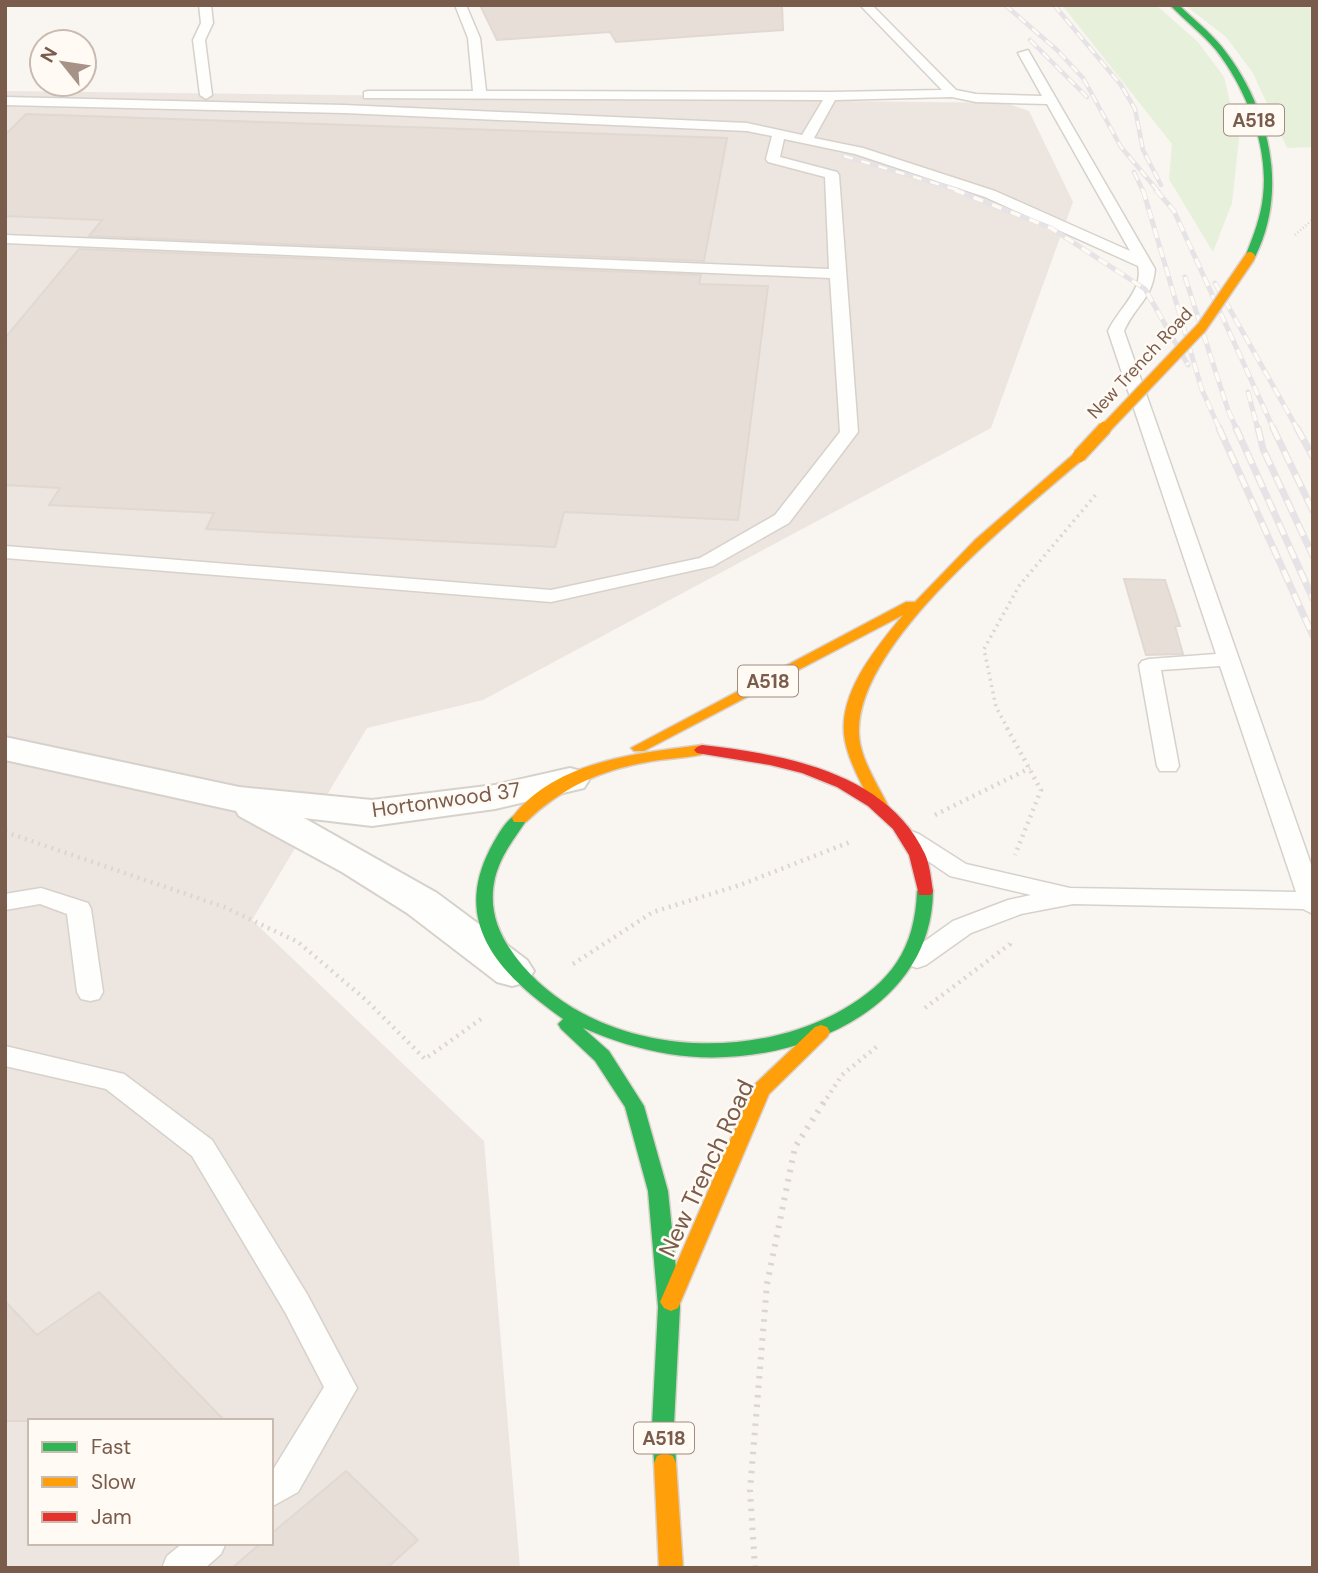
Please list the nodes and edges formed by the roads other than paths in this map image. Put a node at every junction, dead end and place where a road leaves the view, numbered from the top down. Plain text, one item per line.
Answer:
1 (205, 5) edge
2 (460, 5) edge
3 (865, 5) edge
4 (1174, 5) edge
5 (1024, 53) dead end
6 (17, 87) dead end
7 (952, 93) junction
8 (206, 94) junction
9 (480, 96) junction
10 (831, 96) junction
11 (1051, 100) junction
12 (5, 101) edge
13 (779, 134) junction
14 (806, 140) junction
15 (5, 239) edge
16 (1143, 263) junction
17 (837, 274) junction
18 (5, 552) edge
19 (931, 594) junction
20 (1229, 659) junction
21 (5, 748) edge
22 (605, 765) junction
23 (1168, 766) dead end
24 (570, 780) junction
25 (239, 800) junction
26 (883, 811) junction
27 (905, 835) junction
28 (1012, 896) junction
29 (5, 902) edge
30 (1312, 903) edge
31 (908, 964) junction
32 (522, 981) junction
33 (90, 992) dead end
34 (827, 1027) junction
35 (5, 1056) edge
36 (669, 1307) junction
37 (273, 1490) edge
38 (207, 1545) edge
39 (179, 1568) edge
40 (671, 1568) edge

1 - 8 lane
2 - 9 lane
3 - 7 lane
4 - 19 highway, New Trench Road / A518, bridge
5 - 11 lane
6 - 8 lane
7 - 10 lane
7 - 11 lane
8 - 9 lane
9 - 10 lane
10 - 14 lane
11 - 16 lane
12 - 13 lane
13 - 14 lane
13 - 17 lane
14 - 16 lane
15 - 17 lane
16 - 20 lane
17 - 18 lane
19 - 22 highway, New Trench Road / A518
19 - 26 highway, New Trench Road / A518
20 - 23 lane
20 - 30 lane
21 - 25 street, Hortonwood 37
22 - 24 highway
22 - 26 highway
24 - 25 street, Hortonwood 37
24 - 32 highway
25 - 32 street, Hortonwood 37
26 - 27 highway
27 - 28 lane
27 - 31 highway
28 - 30 lane
28 - 31 lane
29 - 33 lane
31 - 34 highway
32 - 34 highway
32 - 36 highway, New Trench Road / A518
34 - 36 highway, New Trench Road / A518
35 - 37 lane
36 - 40 highway, New Trench Road / A518
38 - 39 lane

